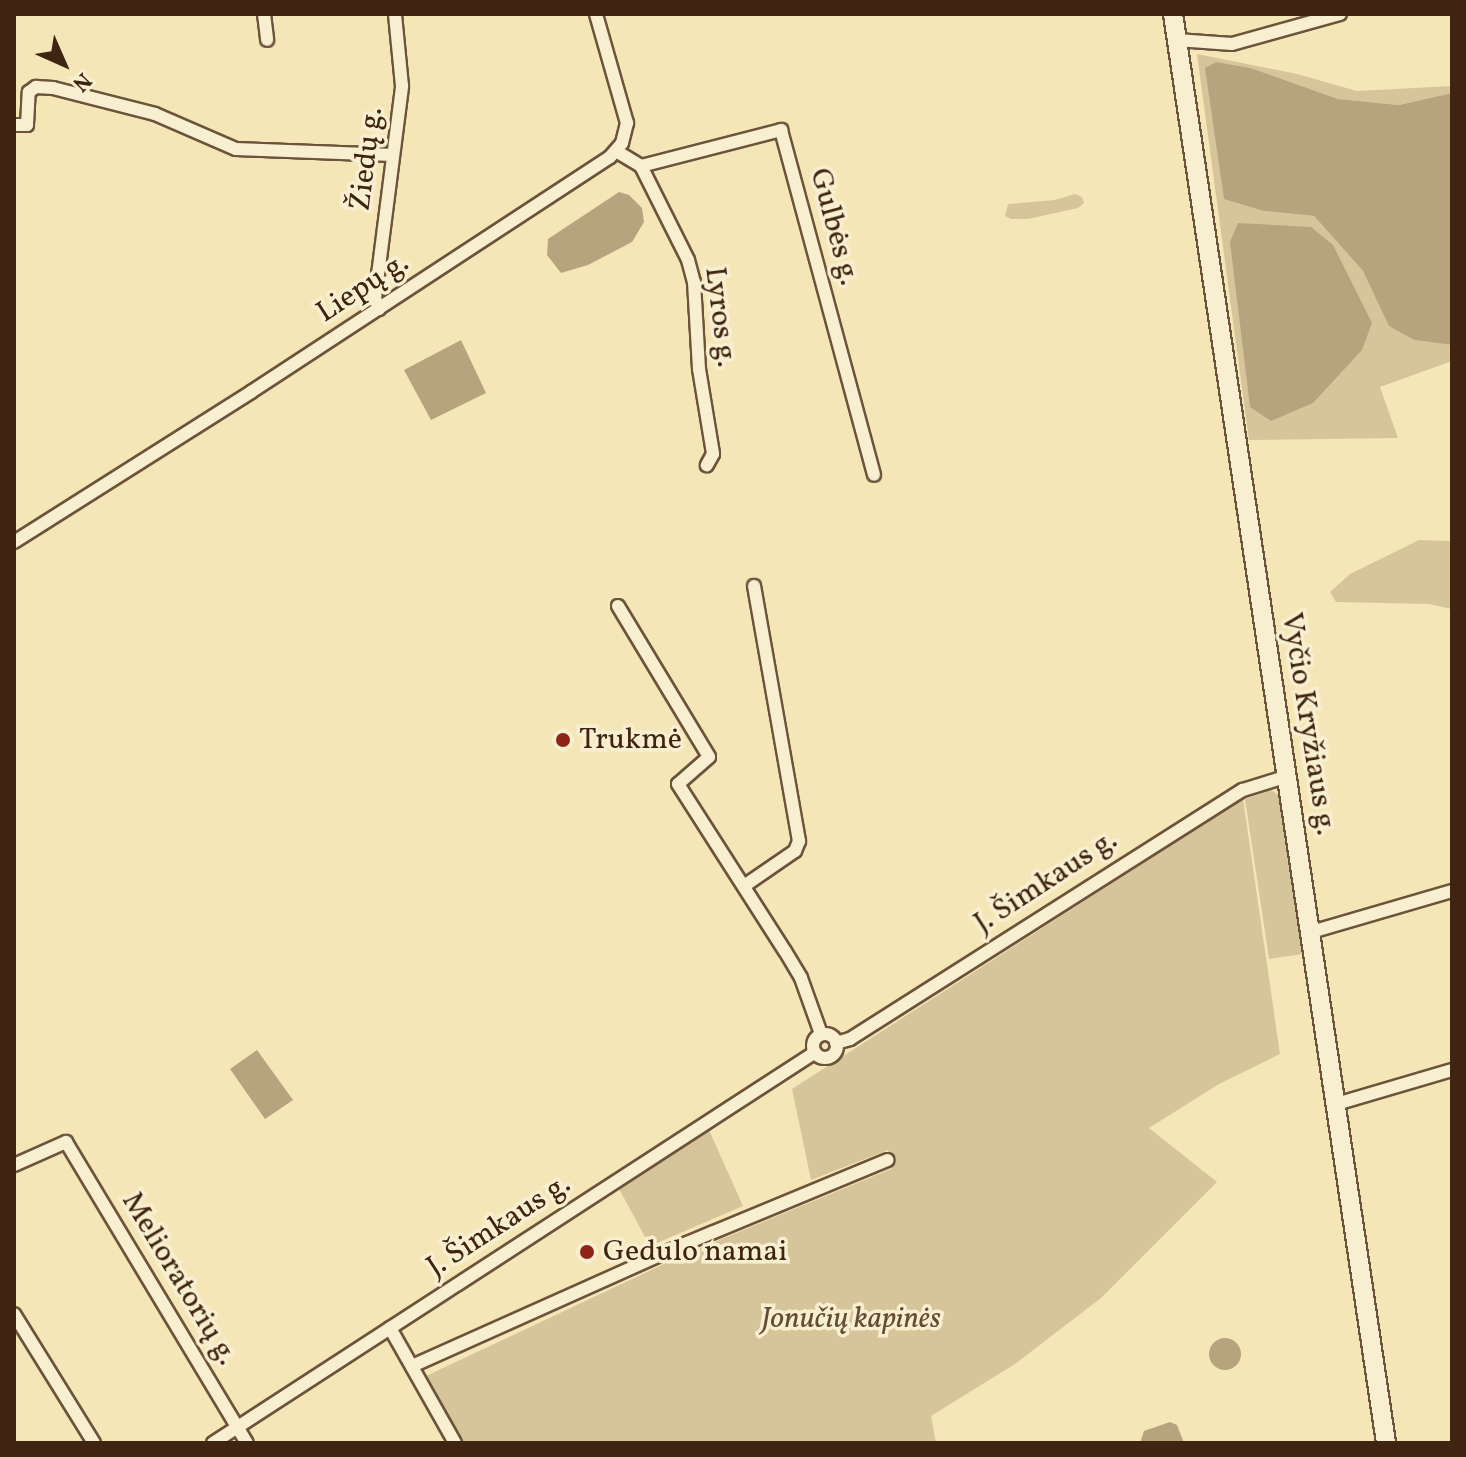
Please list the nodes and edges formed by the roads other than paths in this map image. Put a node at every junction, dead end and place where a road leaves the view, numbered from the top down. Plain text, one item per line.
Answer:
1 (264, 14) edge
2 (395, 14) edge
3 (596, 14) edge
4 (1173, 14) edge
5 (1340, 14) edge
6 (267, 40) dead end
7 (1177, 40) junction
8 (14, 125) edge
9 (616, 151) junction
10 (393, 155) junction
11 (641, 166) junction
12 (379, 309) junction
13 (707, 465) dead end
14 (874, 475) dead end
15 (14, 542) edge
16 (754, 586) dead end
17 (618, 606) dead end
18 (1288, 776) junction
19 (744, 886) junction
20 (1452, 891) edge
21 (1311, 932) junction
22 (821, 1034) junction
23 (836, 1043) junction
24 (814, 1053) junction
25 (1452, 1070) edge
26 (1336, 1104) junction
27 (887, 1160) dead end
28 (14, 1165) edge
29 (14, 1314) edge
30 (390, 1328) junction
31 (412, 1366) junction
32 (237, 1427) junction
33 (94, 1443) edge
34 (213, 1443) edge
35 (247, 1443) edge
36 (455, 1443) edge
37 (1386, 1443) edge

1 - 6 street
2 - 10 street, Žiedų g.
3 - 9 street
4 - 7 street, Vyčio Kryžiaus g.
5 - 7 street
7 - 18 street, Vyčio Kryžiaus g.
8 - 10 street
9 - 11 street
9 - 12 street, Liepų g.
10 - 12 street, Žiedų g.
11 - 13 street, Lyros g.
11 - 14 street, Gulbės g.
12 - 15 street, Liepų g.
16 - 19 street
17 - 19 street
18 - 21 street, Vyčio Kryžiaus g.
18 - 23 street, J. Šimkaus g.
19 - 22 street
20 - 21 street
21 - 26 street, Vyčio Kryžiaus g.
22 - 23 street
22 - 24 street
23 - 24 street, J. Šimkaus g.
24 - 30 street, J. Šimkaus g.
25 - 26 street
26 - 37 street, Vyčio Kryžiaus g.
27 - 31 street
28 - 32 street, Melioratorių g.
29 - 33 street
30 - 31 street
30 - 32 street, J. Šimkaus g.
31 - 36 street
32 - 34 street, J. Šimkaus g.
32 - 35 street, Melioratorių g.

